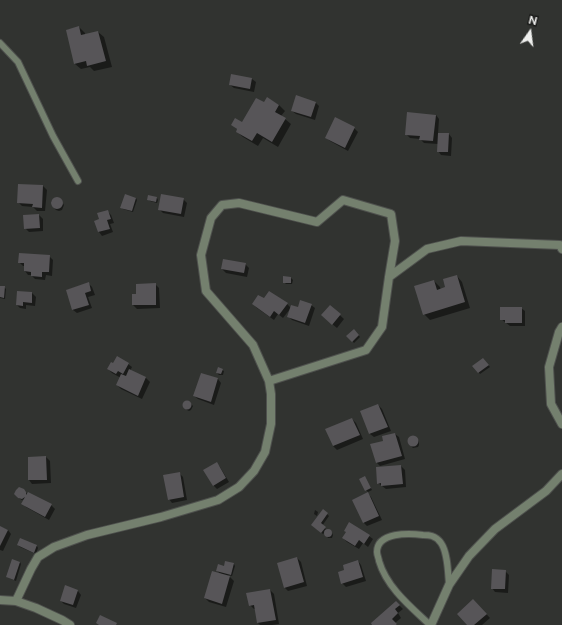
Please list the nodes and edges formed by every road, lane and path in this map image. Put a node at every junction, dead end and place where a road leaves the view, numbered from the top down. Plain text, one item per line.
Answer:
1 (0, 44) edge
2 (78, 181) dead end
3 (562, 249) edge
4 (389, 276) junction
5 (562, 328) edge
6 (269, 381) junction
7 (562, 424) edge
8 (562, 474) edge
9 (449, 585) junction
10 (0, 600) edge
11 (16, 601) junction
12 (70, 625) edge
13 (431, 625) edge

1 - 2 lane
3 - 4 street
4 - 6 street
4 - 6 street
5 - 7 street
6 - 11 street
8 - 9 street
9 - 13 street
9 - 13 lane
10 - 11 street
11 - 12 street

